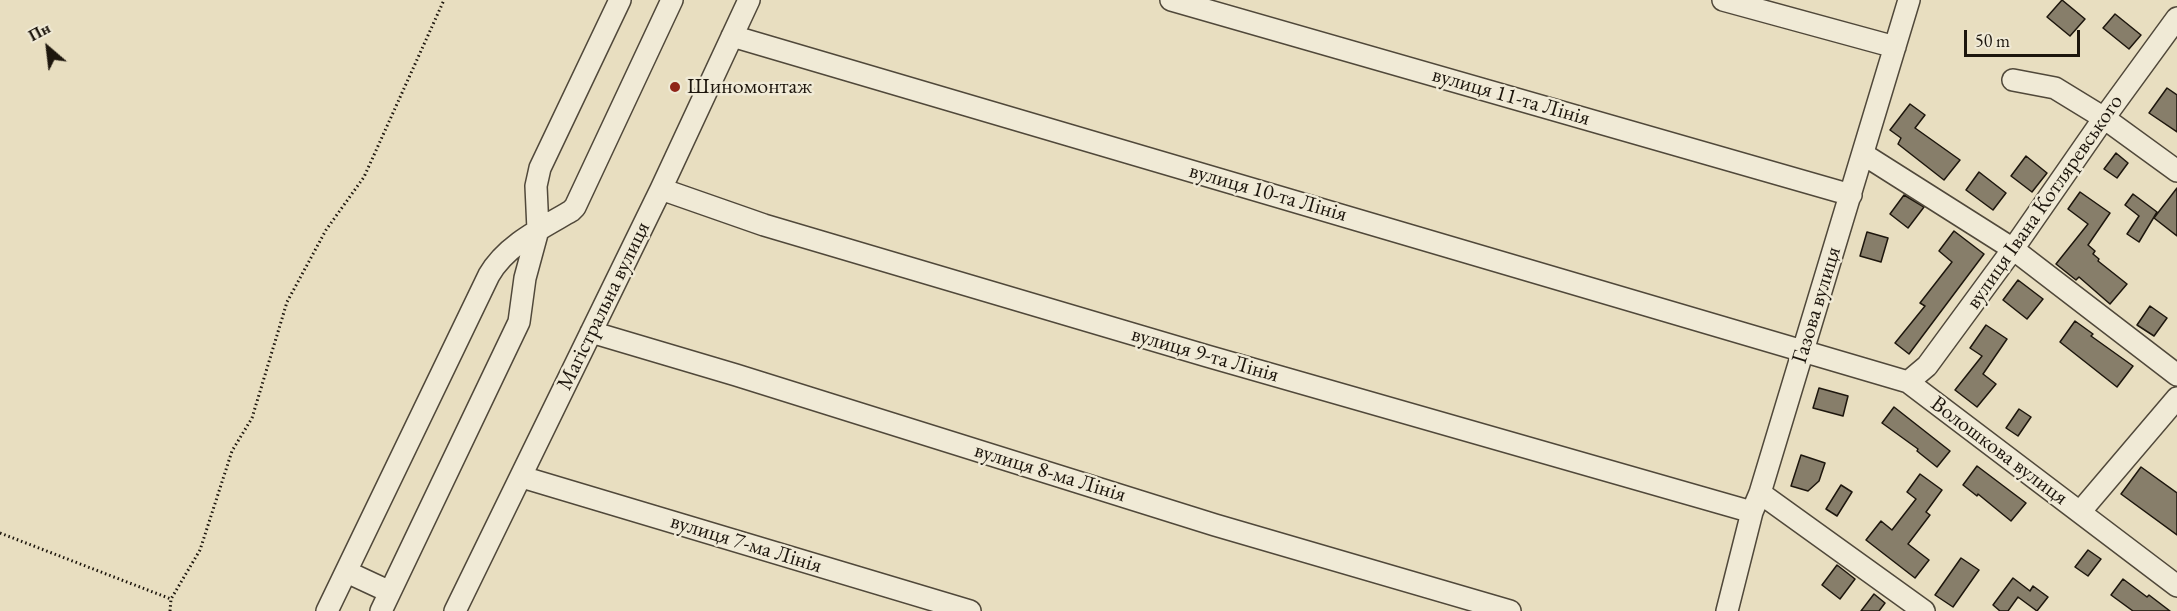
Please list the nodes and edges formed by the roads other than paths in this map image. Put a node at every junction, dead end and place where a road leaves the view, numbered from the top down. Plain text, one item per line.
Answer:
1 (620, 0) edge
2 (672, 0) edge
3 (749, 0) edge
4 (1171, 0) edge
5 (1723, 0) edge
6 (1909, 0) edge
7 (2177, 18) edge
8 (732, 36) junction
9 (1895, 47) junction
10 (2013, 80) dead end
11 (2104, 118) junction
12 (1863, 154) junction
13 (2177, 171) edge
14 (661, 189) junction
15 (1851, 195) junction
16 (537, 230) junction
17 (2013, 249) junction
18 (591, 332) junction
19 (1804, 350) junction
20 (2177, 375) edge
21 (1908, 382) junction
22 (2177, 398) edge
23 (522, 477) junction
24 (1756, 503) junction
25 (2080, 512) junction
26 (347, 572) junction
27 (2177, 586) edge
28 (386, 602) edge
29 (327, 611) edge
30 (455, 611) edge
31 (970, 611) edge
32 (1510, 611) edge
33 (1727, 611) edge
34 (1924, 611) edge

1 - 16 street
2 - 16 street
3 - 8 street, Магістральна вулиця
4 - 15 street, вулиця 11-та Лінія
5 - 9 street
6 - 9 street, Газова вулиця
7 - 11 street, вулиця Івана Котляревського
8 - 14 street, Магістральна вулиця
8 - 19 street, вулиця 10-та Лінія
9 - 12 street, Газова вулиця
10 - 11 street
11 - 13 street
11 - 17 street, вулиця Івана Котляревського
12 - 15 street, Газова вулиця
12 - 17 street
14 - 18 street, Магістральна вулиця
14 - 24 street, вулиця 9-та Лінія
15 - 19 street, Газова вулиця
16 - 26 street
16 - 28 street
17 - 20 street
17 - 21 street, вулиця Івана Котляревського
18 - 23 street, Магістральна вулиця
18 - 32 street, вулиця 8-ма Лінія
19 - 21 street, Волошкова вулиця
19 - 24 street, Газова вулиця
21 - 25 street, Волошкова вулиця
22 - 25 street
23 - 30 street, Магістральна вулиця
23 - 31 street, вулиця 7-ма Лінія
24 - 33 street, Газова вулиця
24 - 34 street, вулиця 9-та Лінія
25 - 27 street, Волошкова вулиця
26 - 28 street
26 - 29 street

